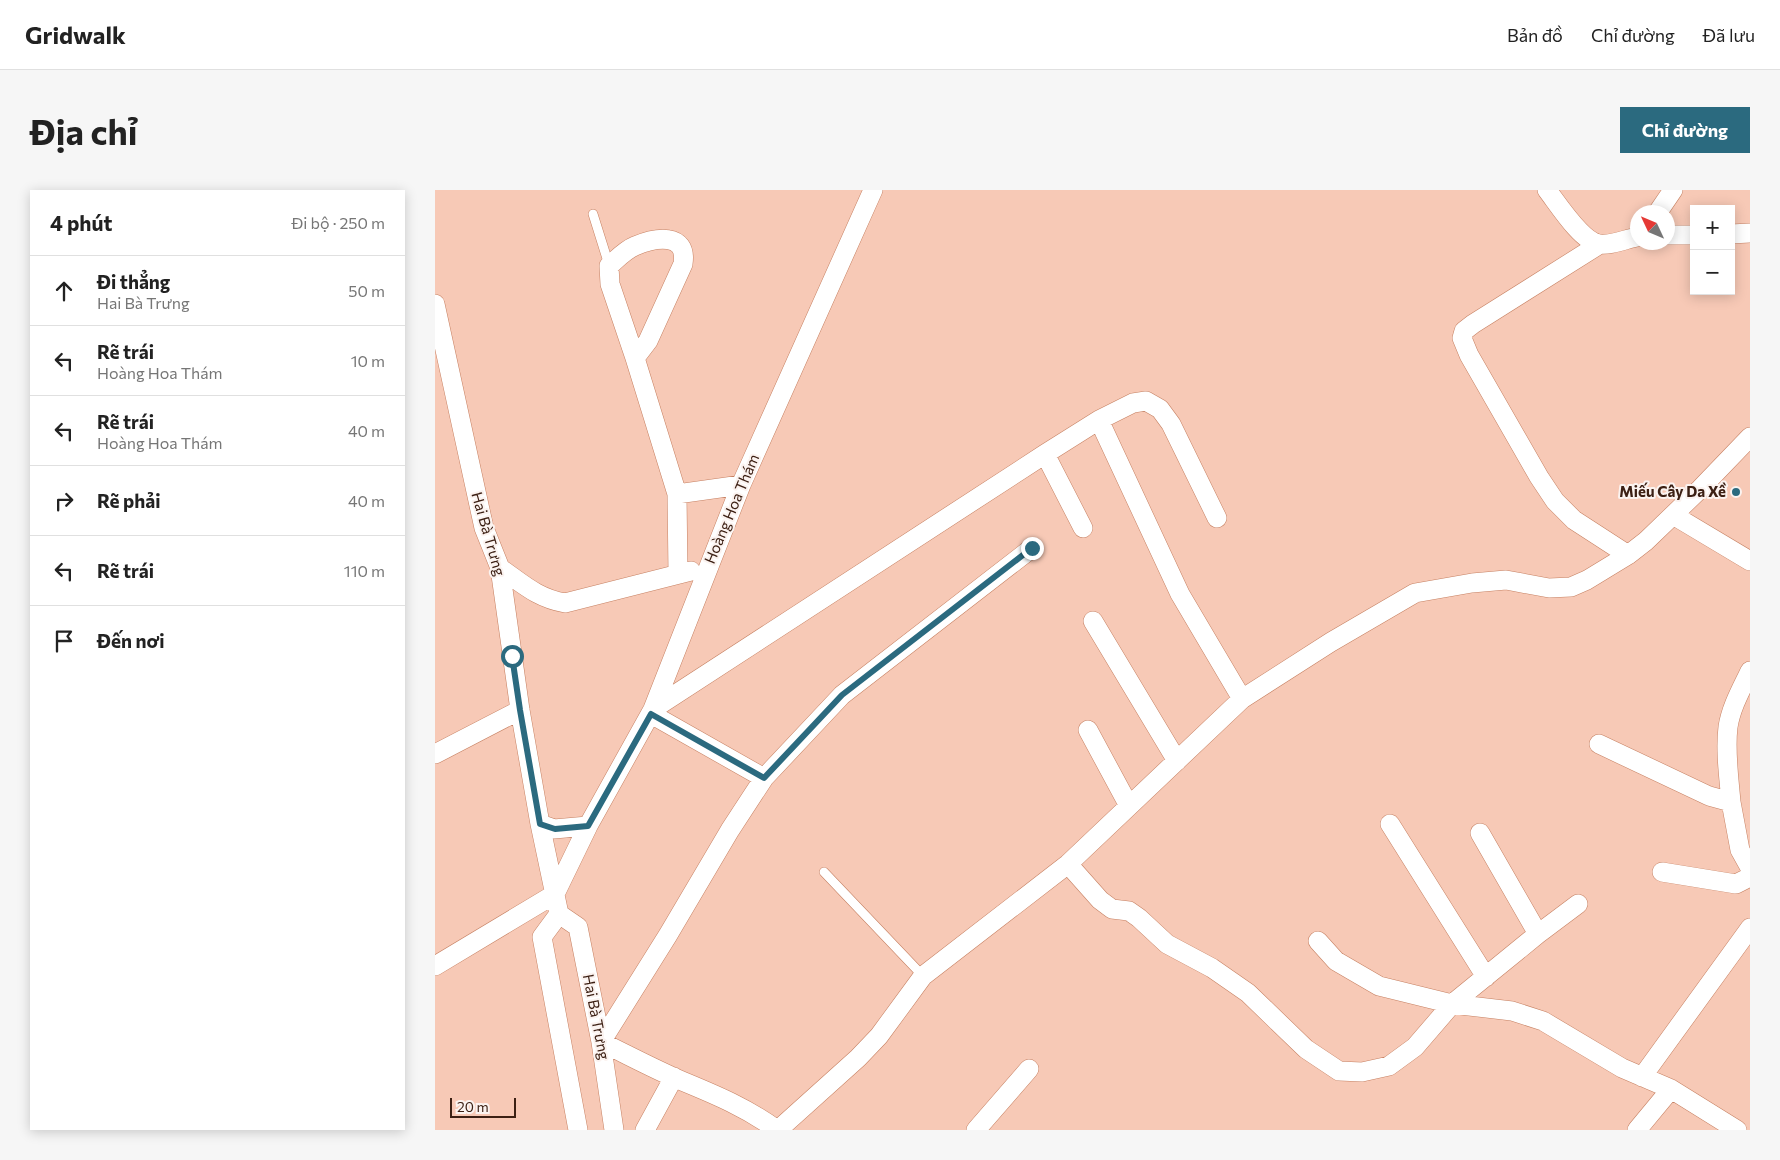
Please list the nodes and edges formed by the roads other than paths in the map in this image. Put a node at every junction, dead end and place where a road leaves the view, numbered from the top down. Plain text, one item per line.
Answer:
1 (873, 190) edge
2 (1547, 190) edge
3 (1673, 190) edge
4 (1663, 205) edge
5 (593, 214) dead end
6 (1750, 233) edge
7 (1735, 234) edge
8 (1675, 235) edge
9 (1690, 235) edge
10 (1630, 238) edge
11 (1600, 244) junction
12 (609, 266) junction
13 (435, 304) edge
14 (635, 358) junction
15 (1099, 420) junction
16 (1750, 437) edge
17 (1045, 454) junction
18 (741, 485) junction
19 (677, 494) junction
20 (1673, 515) junction
21 (1217, 518) dead end
22 (1083, 528) dead end
23 (1032, 548) dead end
24 (1628, 555) junction
25 (1750, 561) edge
26 (500, 568) junction
27 (707, 569) junction
28 (678, 573) junction
29 (1093, 621) dead end
30 (1750, 671) edge
31 (1242, 699) junction
32 (520, 710) junction
33 (652, 712) junction
34 (1088, 730) dead end
35 (1599, 744) dead end
36 (435, 754) edge
37 (1177, 761) junction
38 (764, 778) junction
39 (1731, 802) junction
40 (1129, 806) junction
41 (540, 824) junction
42 (1390, 824) dead end
43 (588, 826) junction
44 (1480, 833) dead end
45 (1068, 864) junction
46 (1750, 868) edge
47 (823, 872) dead end
48 (1662, 872) dead end
49 (1750, 877) edge
50 (555, 894) junction
51 (1579, 904) dead end
52 (559, 914) junction
53 (1750, 928) edge
54 (1538, 934) junction
55 (1318, 941) dead end
56 (435, 966) edge
57 (923, 976) junction
58 (1486, 976) junction
59 (1452, 1004) junction
60 (601, 1042) junction
61 (1029, 1069) dead end
62 (674, 1077) junction
63 (1642, 1077) junction
64 (1671, 1089) junction
65 (578, 1130) edge
66 (614, 1130) edge
67 (645, 1130) edge
68 (778, 1130) edge
69 (976, 1130) edge
70 (1637, 1130) edge
71 (1737, 1130) edge

1 - 18 street, Hoàng Hoa Thám
2 - 11 street
3 - 4 street
5 - 12 lane
6 - 7 street
8 - 9 street
10 - 11 street
11 - 24 street
12 - 14 street
12 - 14 street
13 - 26 street, Hai Bà Trưng
14 - 19 street
15 - 17 street
15 - 21 street
15 - 31 street
16 - 20 street
17 - 22 street
17 - 33 street
18 - 19 street
18 - 27 street, Hoàng Hoa Thám
19 - 28 street
20 - 24 street
20 - 25 street
23 - 38 street
24 - 31 street
26 - 28 street
26 - 32 street, Hai Bà Trưng
27 - 28 street
27 - 33 street, Hoàng Hoa Thám
29 - 37 street
30 - 39 street
31 - 37 street
32 - 36 street
32 - 41 street, Hai Bà Trưng
33 - 38 street
33 - 43 street, Hoàng Hoa Thám
34 - 40 street
35 - 39 street
37 - 40 street
38 - 60 street
39 - 46 street
40 - 45 street
41 - 43 street
41 - 50 street, Hai Bà Trưng
42 - 58 street
43 - 50 street, Hoàng Hoa Thám
44 - 54 street
45 - 57 street
45 - 59 street
47 - 57 lane
48 - 49 street
50 - 52 street, Hai Bà Trưng
50 - 56 street
51 - 54 street
52 - 60 street, Hai Bà Trưng
52 - 65 street
53 - 63 street
54 - 58 street
55 - 59 street
57 - 68 street
58 - 59 street
59 - 63 street
60 - 62 street
60 - 66 street, Hai Bà Trưng
61 - 69 street
62 - 67 street
62 - 68 street
63 - 64 street
64 - 70 street
64 - 71 street

